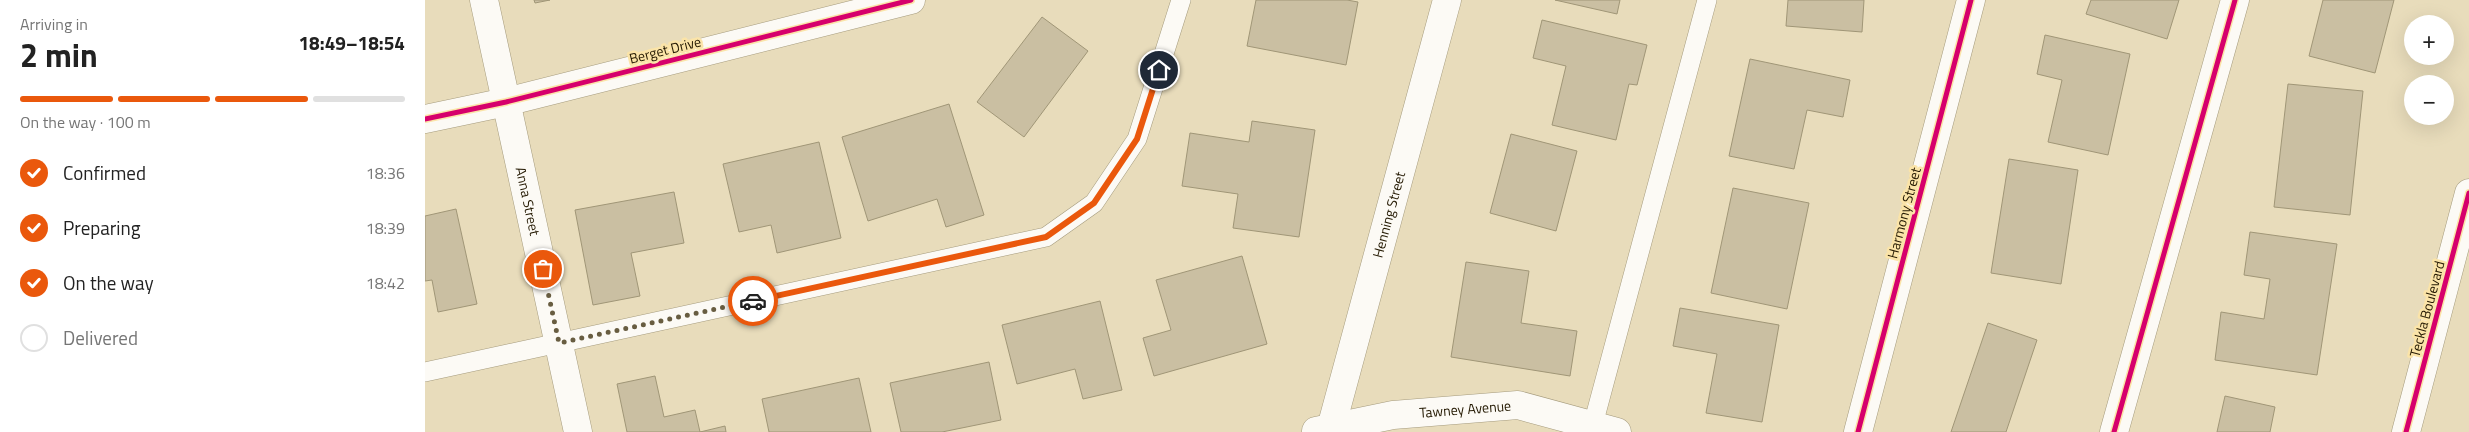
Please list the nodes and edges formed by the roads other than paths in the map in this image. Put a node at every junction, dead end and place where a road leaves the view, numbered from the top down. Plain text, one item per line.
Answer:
1 (484, 0) edge
2 (911, 0) edge
3 (1181, 0) edge
4 (1447, 0) edge
5 (1707, 0) edge
6 (1971, 0) edge
7 (2235, 0) edge
8 (506, 102) junction
9 (425, 119) edge
10 (2469, 193) edge
11 (559, 343) junction
12 (425, 372) edge
13 (1322, 430) edge
14 (1600, 430) edge
15 (578, 432) edge
16 (1858, 432) edge
17 (2114, 432) edge
18 (2406, 432) edge

1 - 8 street, Anna Street
2 - 8 street, Berget Drive
3 - 11 lane
4 - 13 street, Henning Street
5 - 14 lane
6 - 16 street, Harmony Street
7 - 17 street
8 - 9 street, Berget Drive
8 - 11 street, Anna Street
10 - 18 street, Teckla Boulevard
11 - 12 lane
11 - 15 street, Anna Street
13 - 14 street, Tawney Avenue

